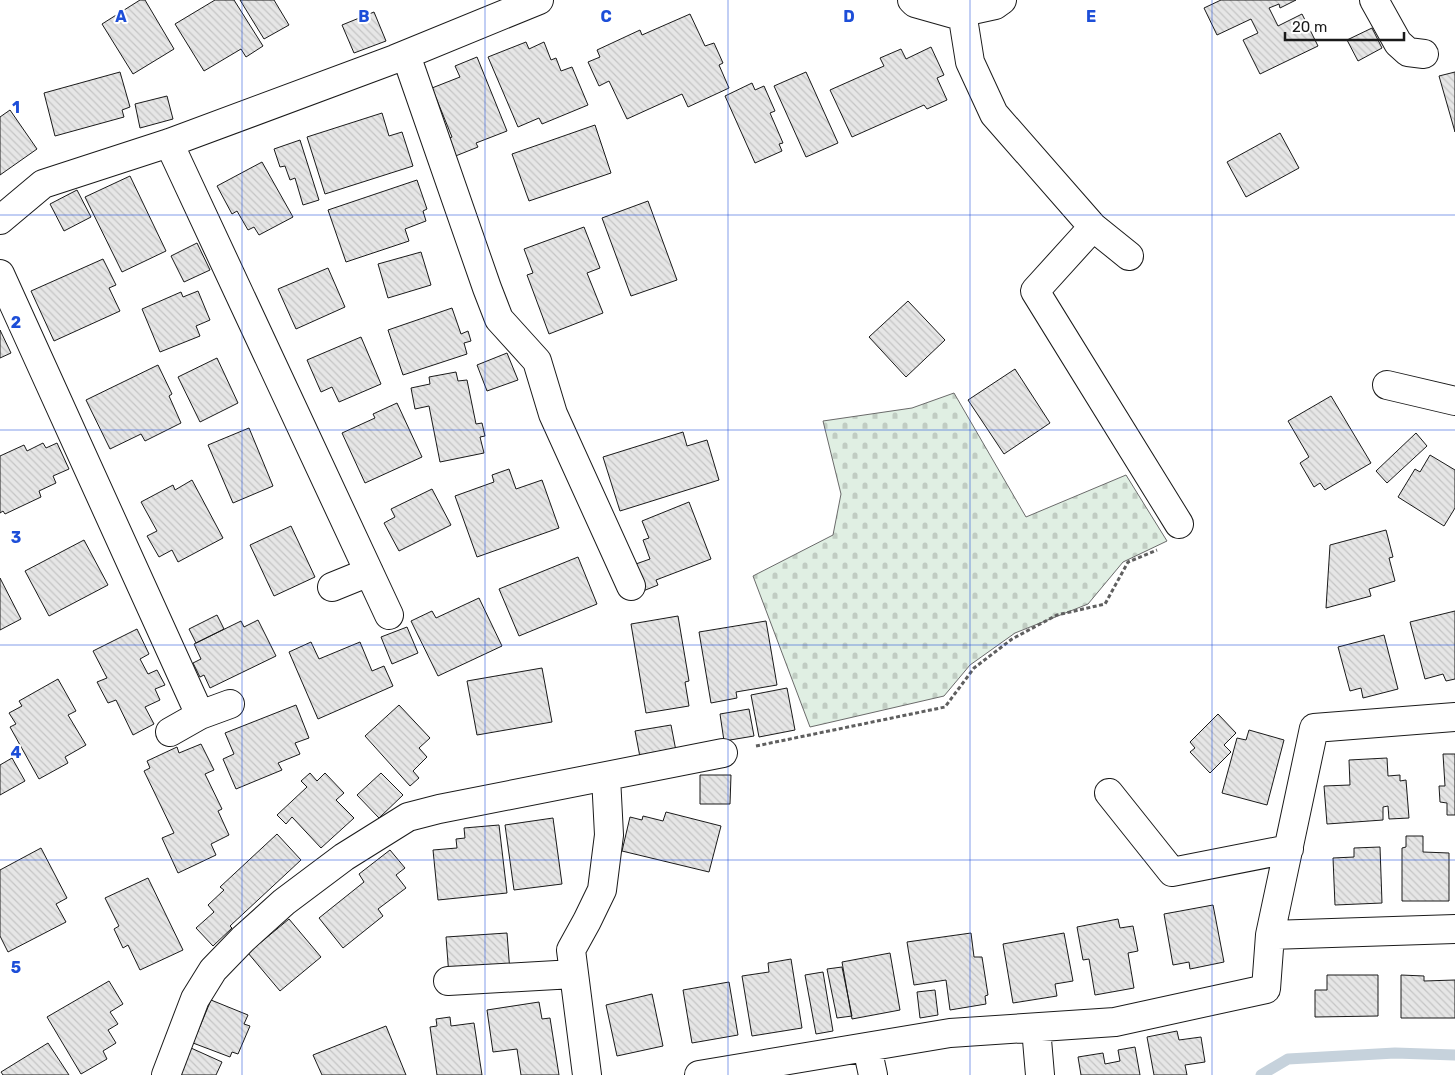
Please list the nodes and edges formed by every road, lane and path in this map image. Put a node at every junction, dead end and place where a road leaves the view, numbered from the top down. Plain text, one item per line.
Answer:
1 (539, 0) edge
2 (912, 0) edge
3 (1002, 0) edge
4 (1374, 0) edge
5 (962, 12) junction
6 (1424, 54) dead end
7 (406, 55) junction
8 (169, 143) junction
9 (0, 220) edge
10 (1093, 227) junction
11 (1129, 256) dead end
12 (0, 274) edge
13 (1387, 386) dead end
14 (1455, 401) edge
15 (1179, 524) dead end
16 (1164, 547) dead end
17 (369, 572) junction
18 (632, 586) dead end
19 (332, 587) dead end
20 (389, 615) dead end
21 (230, 704) dead end
22 (200, 715) junction
23 (1455, 717) edge
24 (170, 732) dead end
25 (723, 753) joint
26 (606, 777) junction
27 (1109, 793) dead end
28 (1289, 849) junction
29 (1455, 929) edge
30 (1270, 936) junction
31 (574, 974) junction
32 (448, 981) dead end
33 (1036, 1028) junction
34 (867, 1047) junction
35 (166, 1075) edge
36 (587, 1075) edge
37 (700, 1075) edge
38 (873, 1075) edge
39 (1040, 1075) edge

1 - 7 street
2 - 5 street
3 - 5 street
4 - 6 street
5 - 10 street
7 - 8 street
7 - 18 street
8 - 9 street
8 - 17 street
10 - 11 street
10 - 15 street
12 - 22 street
13 - 14 street
16 - 25 path
17 - 19 street
17 - 20 street
21 - 22 street
22 - 24 street
23 - 28 street
25 - 26 street
26 - 31 street
26 - 35 street
27 - 28 street
28 - 30 street
29 - 30 street
30 - 33 street
31 - 32 street
31 - 36 street
33 - 34 street
33 - 39 street
34 - 37 street
34 - 38 street

